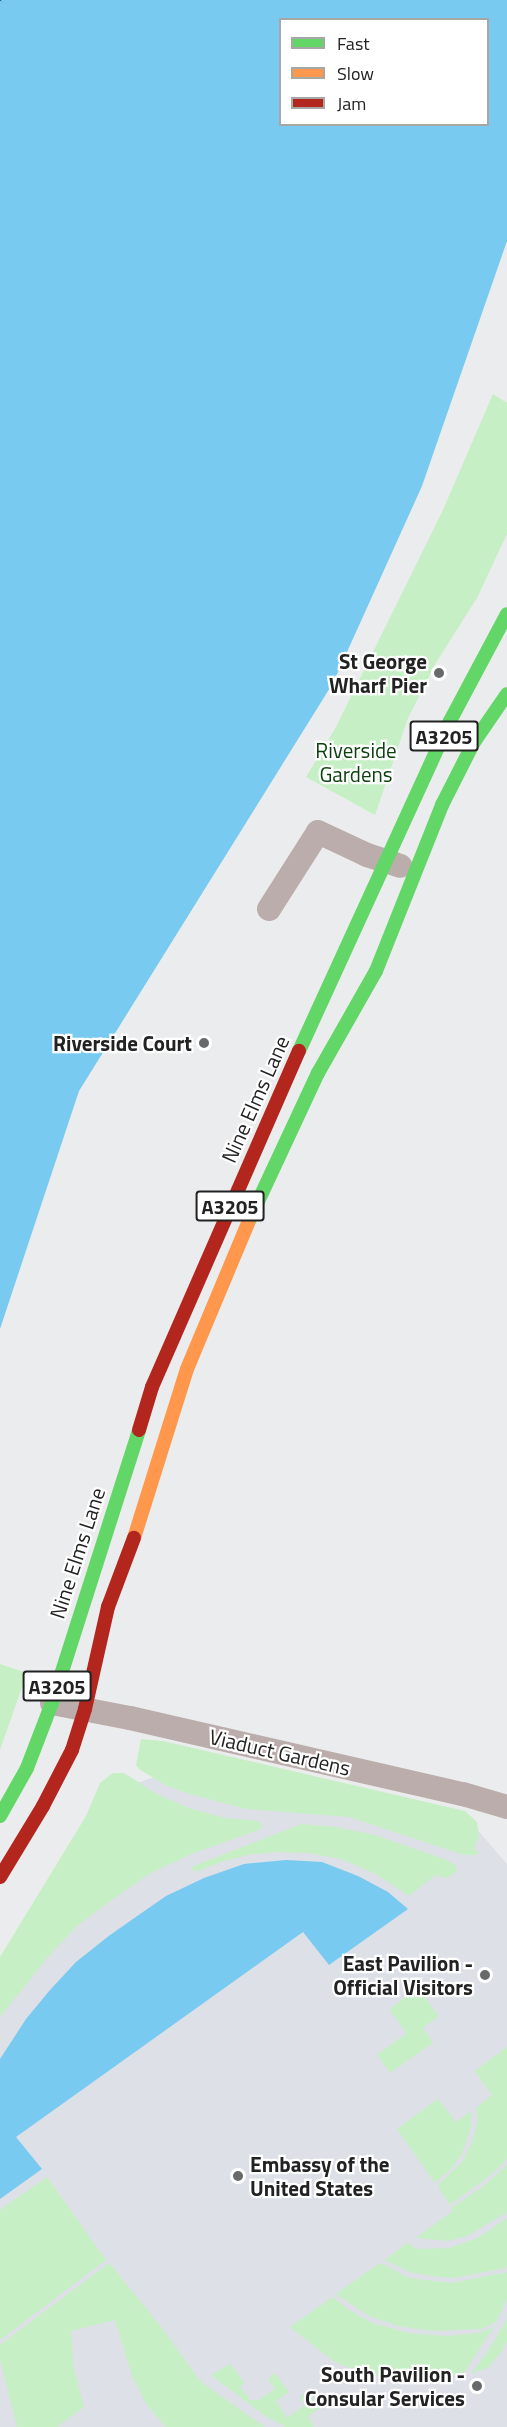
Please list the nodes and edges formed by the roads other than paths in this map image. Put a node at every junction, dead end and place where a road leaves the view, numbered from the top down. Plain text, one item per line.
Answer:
1 (507, 614) edge
2 (507, 694) edge
3 (387, 862) junction
4 (416, 871) junction
5 (269, 909) dead end
6 (52, 1702) junction
7 (85, 1709) junction
8 (507, 1807) edge
9 (0, 1816) edge
10 (0, 1877) edge

1 - 3 highway, Nine Elms Lane / A3205
2 - 4 highway, A3205
3 - 4 street
3 - 5 street
3 - 6 highway, Nine Elms Lane / A3205
4 - 7 highway, A3205
6 - 7 street, Viaduct Gardens
6 - 9 highway, Nine Elms Lane / A3205
7 - 8 street, Viaduct Gardens
7 - 10 highway, A3205

